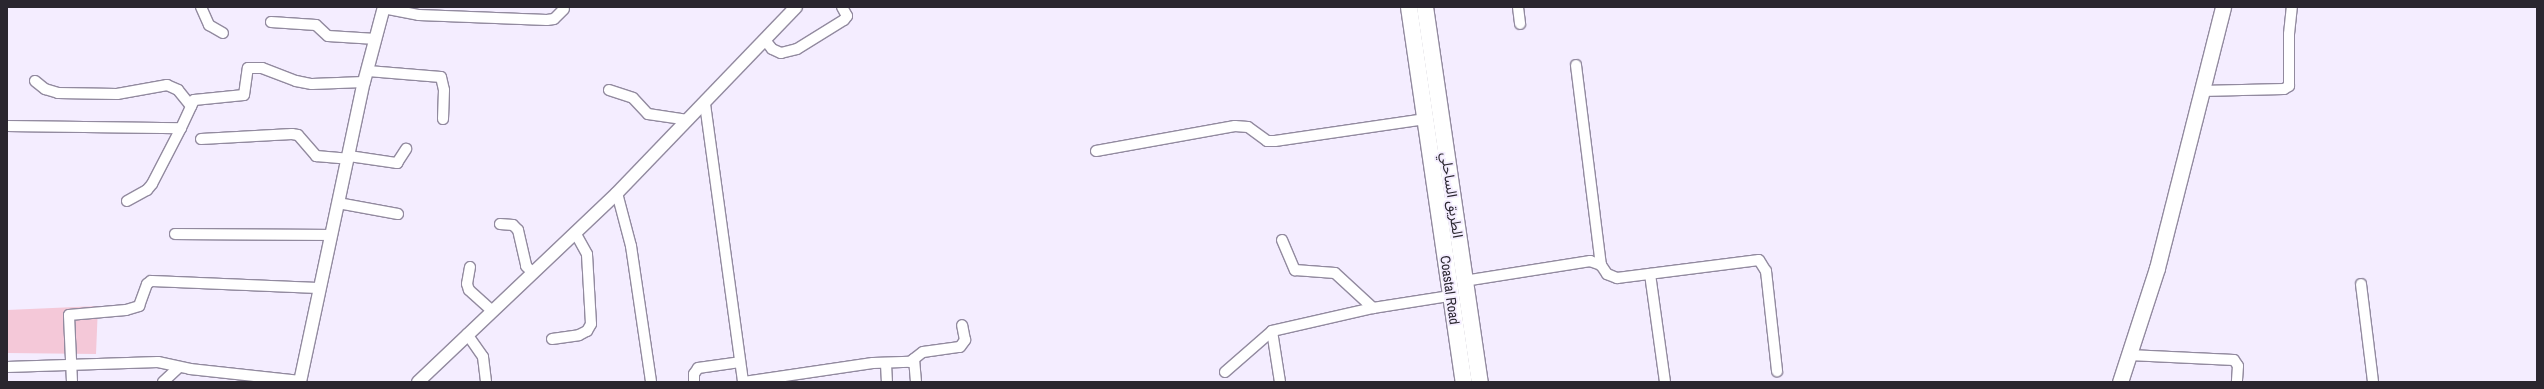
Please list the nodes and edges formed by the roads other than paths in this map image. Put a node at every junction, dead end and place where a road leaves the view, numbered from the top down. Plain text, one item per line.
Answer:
1 (201, 7) edge
2 (796, 7) edge
3 (842, 7) edge
4 (1409, 7) edge
5 (1425, 7) edge
6 (1518, 7) edge
7 (2223, 7) edge
8 (2292, 7) edge
9 (383, 8) edge
10 (564, 9) dead end
11 (271, 22) dead end
12 (1520, 24) dead end
13 (223, 33) dead end
14 (376, 39) junction
15 (765, 40) junction
16 (1576, 65) dead end
17 (366, 76) junction
18 (36, 81) dead end
19 (609, 90) dead end
20 (2202, 91) junction
21 (704, 104) junction
22 (191, 106) junction
23 (443, 119) dead end
24 (1425, 119) junction
25 (688, 120) junction
26 (7, 126) edge
27 (181, 128) junction
28 (201, 139) dead end
29 (406, 149) dead end
30 (1096, 151) dead end
31 (348, 157) junction
32 (617, 193) junction
33 (127, 201) dead end
34 (338, 204) junction
35 (398, 214) dead end
36 (500, 224) dead end
37 (175, 234) dead end
38 (576, 234) junction
39 (331, 235) junction
40 (1282, 240) dead end
41 (1601, 265) junction
42 (470, 267) dead end
43 (532, 272) junction
44 (1650, 274) junction
45 (1464, 281) junction
46 (2361, 284) dead end
47 (319, 288) junction
48 (1450, 296) junction
49 (1372, 308) junction
50 (492, 311) junction
51 (962, 325) dead end
52 (1272, 331) junction
53 (467, 334) junction
54 (552, 339) dead end
55 (2129, 355) junction
56 (914, 359) junction
57 (740, 362) junction
58 (70, 363) junction
59 (886, 364) junction
60 (7, 367) edge
61 (179, 367) junction
62 (1777, 371) dead end
63 (1225, 372) dead end
64 (72, 382) edge
65 (162, 382) edge
66 (300, 382) edge
67 (418, 382) edge
68 (486, 382) edge
69 (651, 382) edge
70 (694, 382) edge
71 (744, 382) edge
72 (887, 382) edge
73 (916, 382) edge
74 (1280, 382) edge
75 (1464, 382) edge
76 (1480, 382) edge
77 (1665, 382) edge
78 (2120, 382) edge
79 (2237, 382) edge
80 (2373, 382) edge

1 - 13 street
2 - 15 street
3 - 15 street
4 - 24 highway, Coastal Road
5 - 45 highway, الطريق الساحلي
6 - 12 street
7 - 20 main road
8 - 20 street
9 - 10 street
9 - 14 street
11 - 14 street
14 - 17 street
15 - 21 street
16 - 41 street
17 - 22 street
17 - 23 street
17 - 31 street
18 - 22 street
19 - 25 street
20 - 55 main road
21 - 25 street
21 - 57 street
22 - 27 street
24 - 30 street
24 - 48 highway, Coastal Road
25 - 32 street
26 - 27 street
27 - 33 street
28 - 31 street
29 - 31 street
31 - 34 street
32 - 38 street
32 - 69 street
34 - 35 street
34 - 39 street
36 - 43 street
37 - 39 street
38 - 43 street
38 - 54 street
39 - 47 street
40 - 49 street
41 - 44 street
41 - 45 street
42 - 50 street
43 - 50 street
44 - 62 street
44 - 77 street
45 - 76 highway, الطريق الساحلي
46 - 80 street
47 - 58 street
47 - 66 street
48 - 49 street
48 - 75 highway, Coastal Road
49 - 52 street
50 - 53 street
51 - 56 street
52 - 63 street
52 - 74 street
53 - 67 street
53 - 68 street
55 - 78 main road
55 - 79 street
56 - 59 street
56 - 73 street
57 - 70 street
57 - 71 street
58 - 60 street
58 - 61 street
58 - 64 street
59 - 71 street
59 - 72 street
61 - 65 street
61 - 66 street

